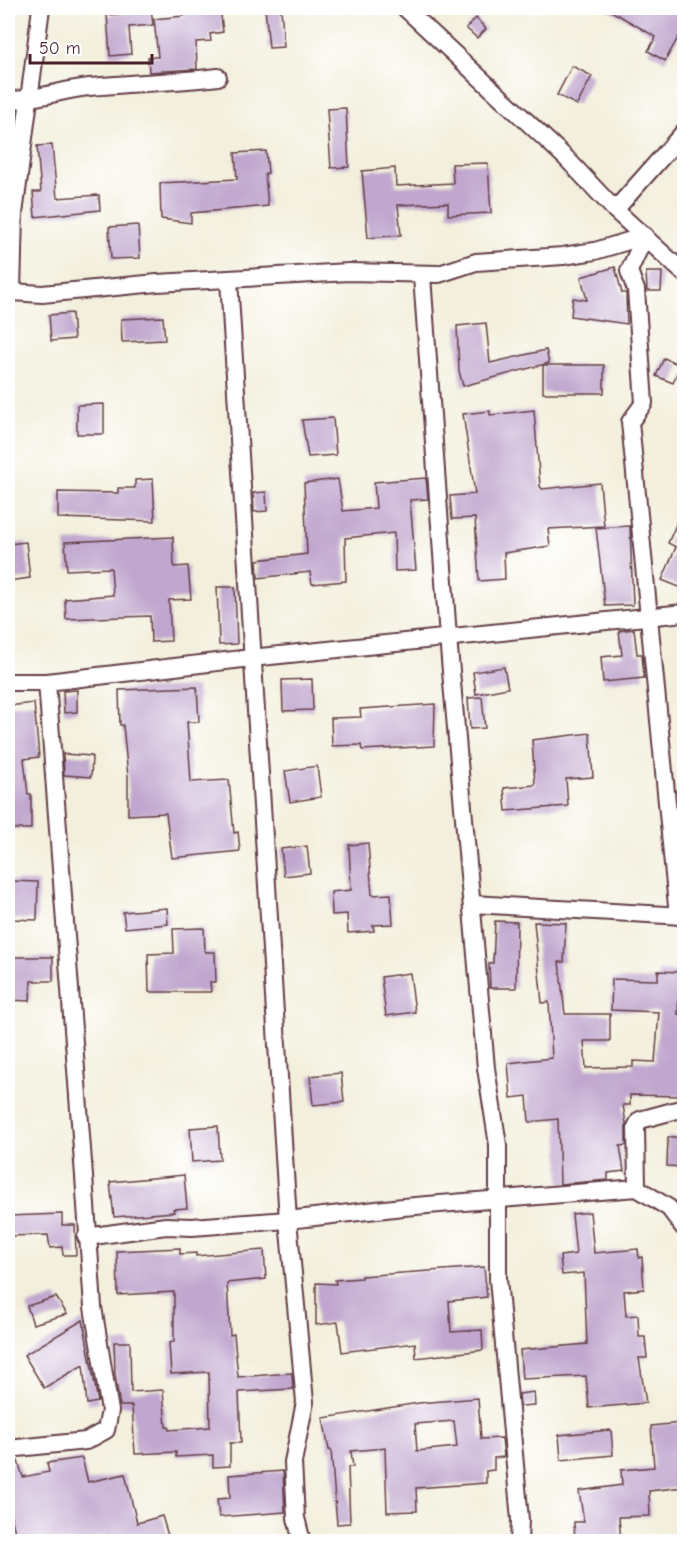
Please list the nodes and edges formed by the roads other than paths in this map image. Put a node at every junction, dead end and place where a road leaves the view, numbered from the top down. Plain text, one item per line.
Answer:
1 (41, 8) edge
2 (405, 8) edge
3 (218, 77) dead end
4 (8, 100) edge
5 (29, 100) junction
6 (684, 132) edge
7 (615, 210) junction
8 (645, 236) junction
9 (684, 273) edge
10 (422, 276) junction
11 (229, 280) junction
12 (10, 294) edge
13 (684, 613) edge
14 (649, 616) junction
15 (448, 637) junction
16 (251, 658) junction
17 (8, 682) edge
18 (47, 682) junction
19 (472, 904) junction
20 (681, 916) edge
21 (684, 1108) edge
22 (637, 1188) junction
23 (498, 1200) junction
24 (288, 1220) junction
25 (684, 1228) edge
26 (86, 1237) junction
27 (8, 1449) edge
28 (302, 1542) edge
29 (519, 1542) edge

1 - 5 street
2 - 7 street
3 - 5 street
4 - 5 street
5 - 12 street
6 - 7 street
7 - 8 street
8 - 9 street
8 - 10 street
8 - 14 street
10 - 11 street
10 - 15 street
11 - 12 street
11 - 16 street
13 - 14 street
14 - 15 street
14 - 20 street
15 - 16 street
15 - 19 street
16 - 18 street
16 - 24 street
17 - 18 street
18 - 26 street
19 - 20 street
19 - 23 street
21 - 22 street
22 - 23 street
22 - 25 street
23 - 24 street
23 - 29 street
24 - 26 street
24 - 28 street
26 - 27 street

